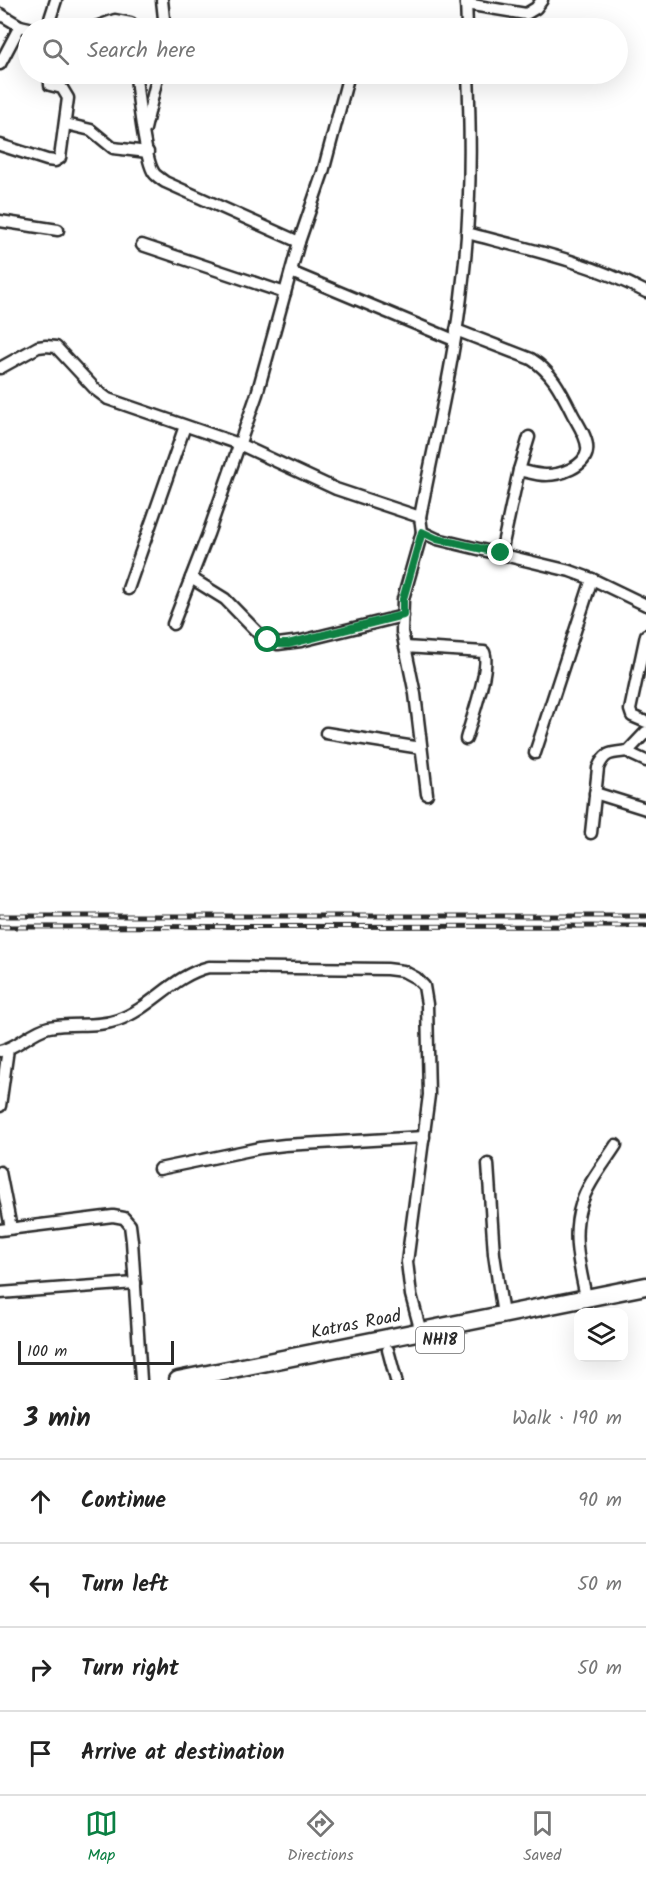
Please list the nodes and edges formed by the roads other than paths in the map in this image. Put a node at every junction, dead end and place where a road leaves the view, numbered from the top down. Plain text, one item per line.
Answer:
1 (56, 0) edge
2 (162, 0) edge
3 (542, 0) edge
4 (466, 2) edge
5 (0, 14) edge
6 (50, 18) edge
7 (164, 18) edge
8 (466, 18) edge
9 (18, 23) edge
10 (18, 37) edge
11 (0, 64) edge
12 (50, 84) edge
13 (137, 84) edge
14 (156, 84) edge
15 (346, 84) edge
16 (468, 84) edge
17 (66, 124) junction
18 (144, 133) junction
19 (0, 145) edge
20 (148, 152) junction
21 (0, 221) edge
22 (58, 230) dead end
23 (467, 233) junction
24 (299, 242) junction
25 (142, 245) dead end
26 (291, 272) junction
27 (646, 292) edge
28 (285, 293) junction
29 (455, 335) junction
30 (0, 368) edge
31 (185, 426) junction
32 (529, 437) dead end
33 (239, 444) junction
34 (519, 470) junction
35 (420, 517) junction
36 (422, 532) junction
37 (501, 553) junction
38 (191, 578) junction
39 (592, 579) junction
40 (128, 589) dead end
41 (646, 605) edge
42 (403, 615) junction
43 (173, 624) dead end
44 (646, 635) edge
45 (405, 648) junction
46 (646, 722) edge
47 (646, 732) edge
48 (326, 733) dead end
49 (466, 739) dead end
50 (421, 748) junction
51 (628, 751) junction
52 (535, 753) dead end
53 (646, 761) edge
54 (596, 793) junction
55 (427, 794) dead end
56 (646, 808) edge
57 (591, 833) dead end
58 (4, 1050) edge
59 (0, 1106) edge
60 (424, 1137) junction
61 (616, 1145) dead end
62 (488, 1164) dead end
63 (159, 1170) dead end
64 (0, 1172) edge
65 (6, 1229) edge
66 (135, 1283) junction
67 (646, 1286) edge
68 (0, 1293) edge
69 (646, 1295) edge
70 (581, 1298) junction
71 (503, 1315) junction
72 (420, 1332) junction
73 (388, 1350) junction
74 (141, 1380) edge
75 (178, 1380) edge
76 (233, 1380) edge
77 (396, 1380) edge

1 - 6 street
2 - 7 street
3 - 4 street
4 - 8 street
5 - 9 street
10 - 11 street
12 - 17 street
13 - 18 street
14 - 18 street
15 - 24 street
16 - 23 street
17 - 19 street
17 - 20 street
18 - 20 street
20 - 24 street
21 - 22 street
23 - 27 street
23 - 29 street
24 - 26 street
25 - 28 street
26 - 28 street
26 - 29 street
28 - 33 street
29 - 34 street
29 - 35 street
30 - 31 street
31 - 33 street
31 - 40 street
32 - 34 street
33 - 35 street
33 - 38 street
34 - 37 street
35 - 36 street
36 - 37 street
36 - 42 street
37 - 39 street
38 - 42 street
38 - 43 street
39 - 41 street
39 - 52 street
42 - 45 street
44 - 46 street
45 - 49 street
45 - 50 street
47 - 51 street
48 - 50 street
50 - 55 street
51 - 53 street
51 - 54 street
54 - 56 street
54 - 57 street
58 - 59 street
58 - 60 street
60 - 63 street
60 - 72 street
61 - 70 street
62 - 71 street
64 - 65 street
65 - 66 street
66 - 68 street
66 - 74 street
67 - 70 highway, Katras Road / NH18
69 - 73 highway, Katras Road / NH18
70 - 71 highway, Katras Road / NH18
71 - 72 highway, Katras Road / NH18
72 - 75 highway, Katras Road / NH18
73 - 76 highway, Katras Road / NH18
73 - 77 street

